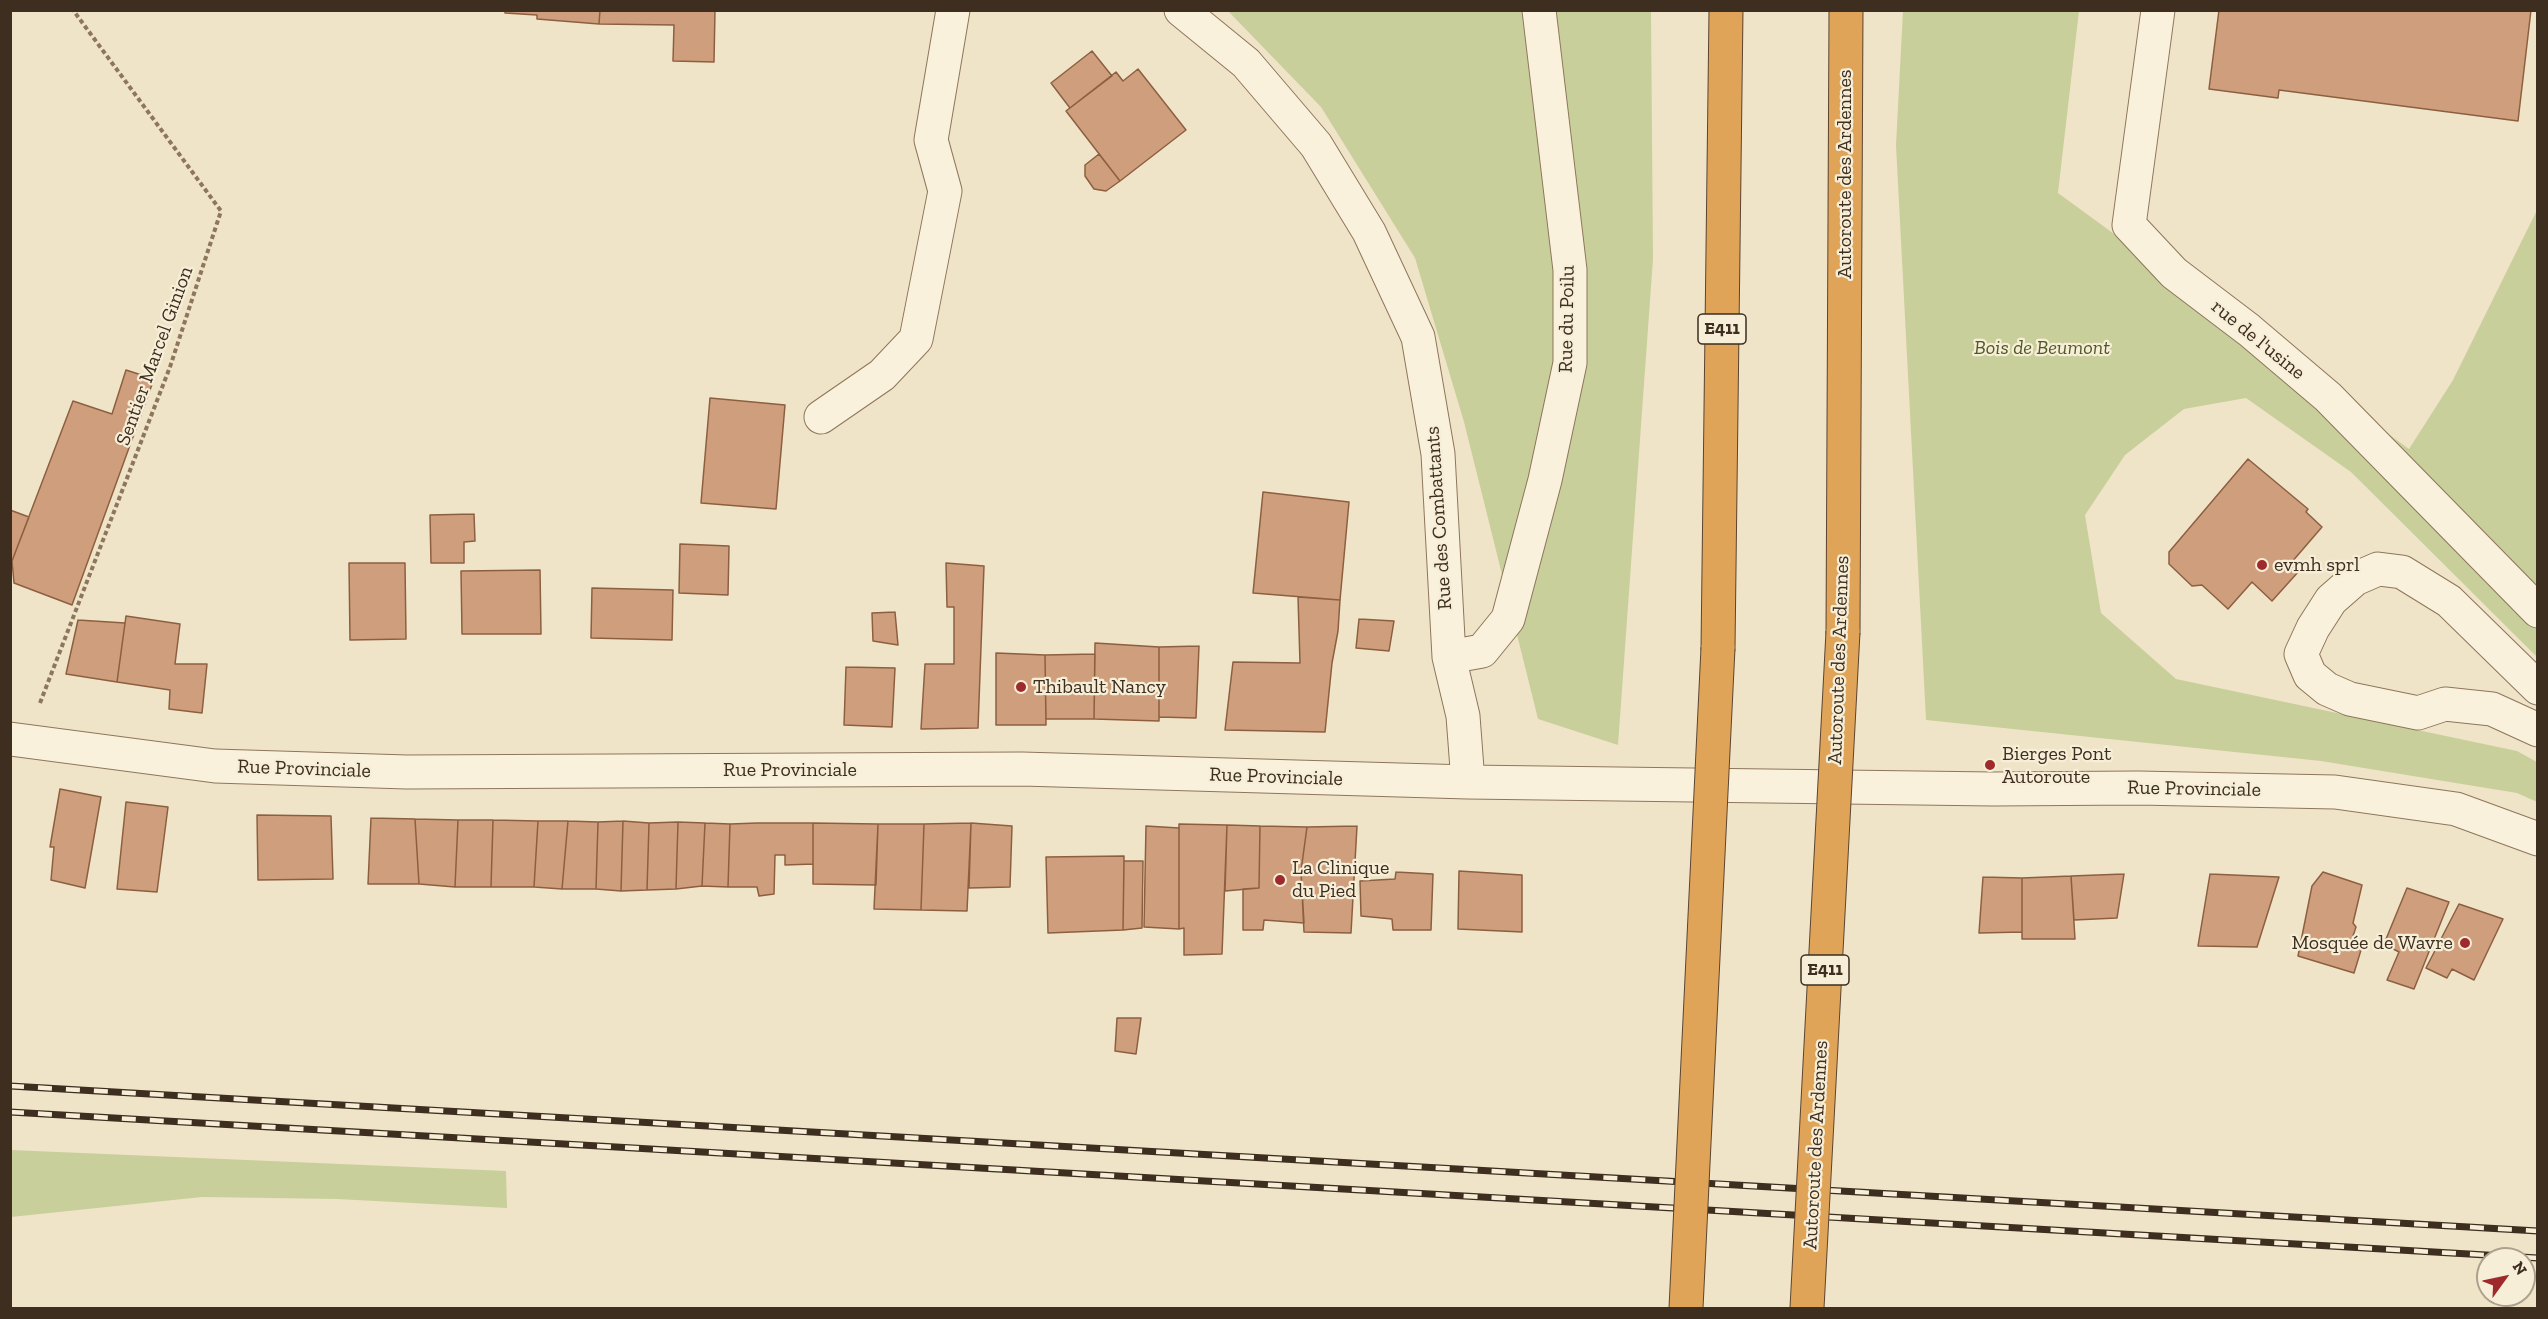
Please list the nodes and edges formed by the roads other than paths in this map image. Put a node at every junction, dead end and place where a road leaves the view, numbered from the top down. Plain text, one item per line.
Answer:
1 (953, 10) edge
2 (1182, 10) edge
3 (1539, 10) edge
4 (1726, 10) edge
5 (1846, 10) edge
6 (2158, 10) edge
7 (821, 417) dead end
8 (2538, 611) edge
9 (1449, 657) junction
10 (2538, 688) edge
11 (2538, 730) edge
12 (17, 741) edge
13 (1468, 782) junction
14 (2538, 839) edge
15 (1686, 1308) edge
16 (1807, 1308) edge

1 - 7 street
2 - 9 street, Rue des Combattants
3 - 9 street, Rue du Poilu
4 - 15 highway, E411, bridge
5 - 16 highway, Autoroute des Ardennes / E411, bridge
6 - 8 street, rue de l'usine
9 - 13 street, Rue des Combattants
10 - 11 street
12 - 13 street, Rue Provinciale
13 - 14 street, Rue Provinciale

